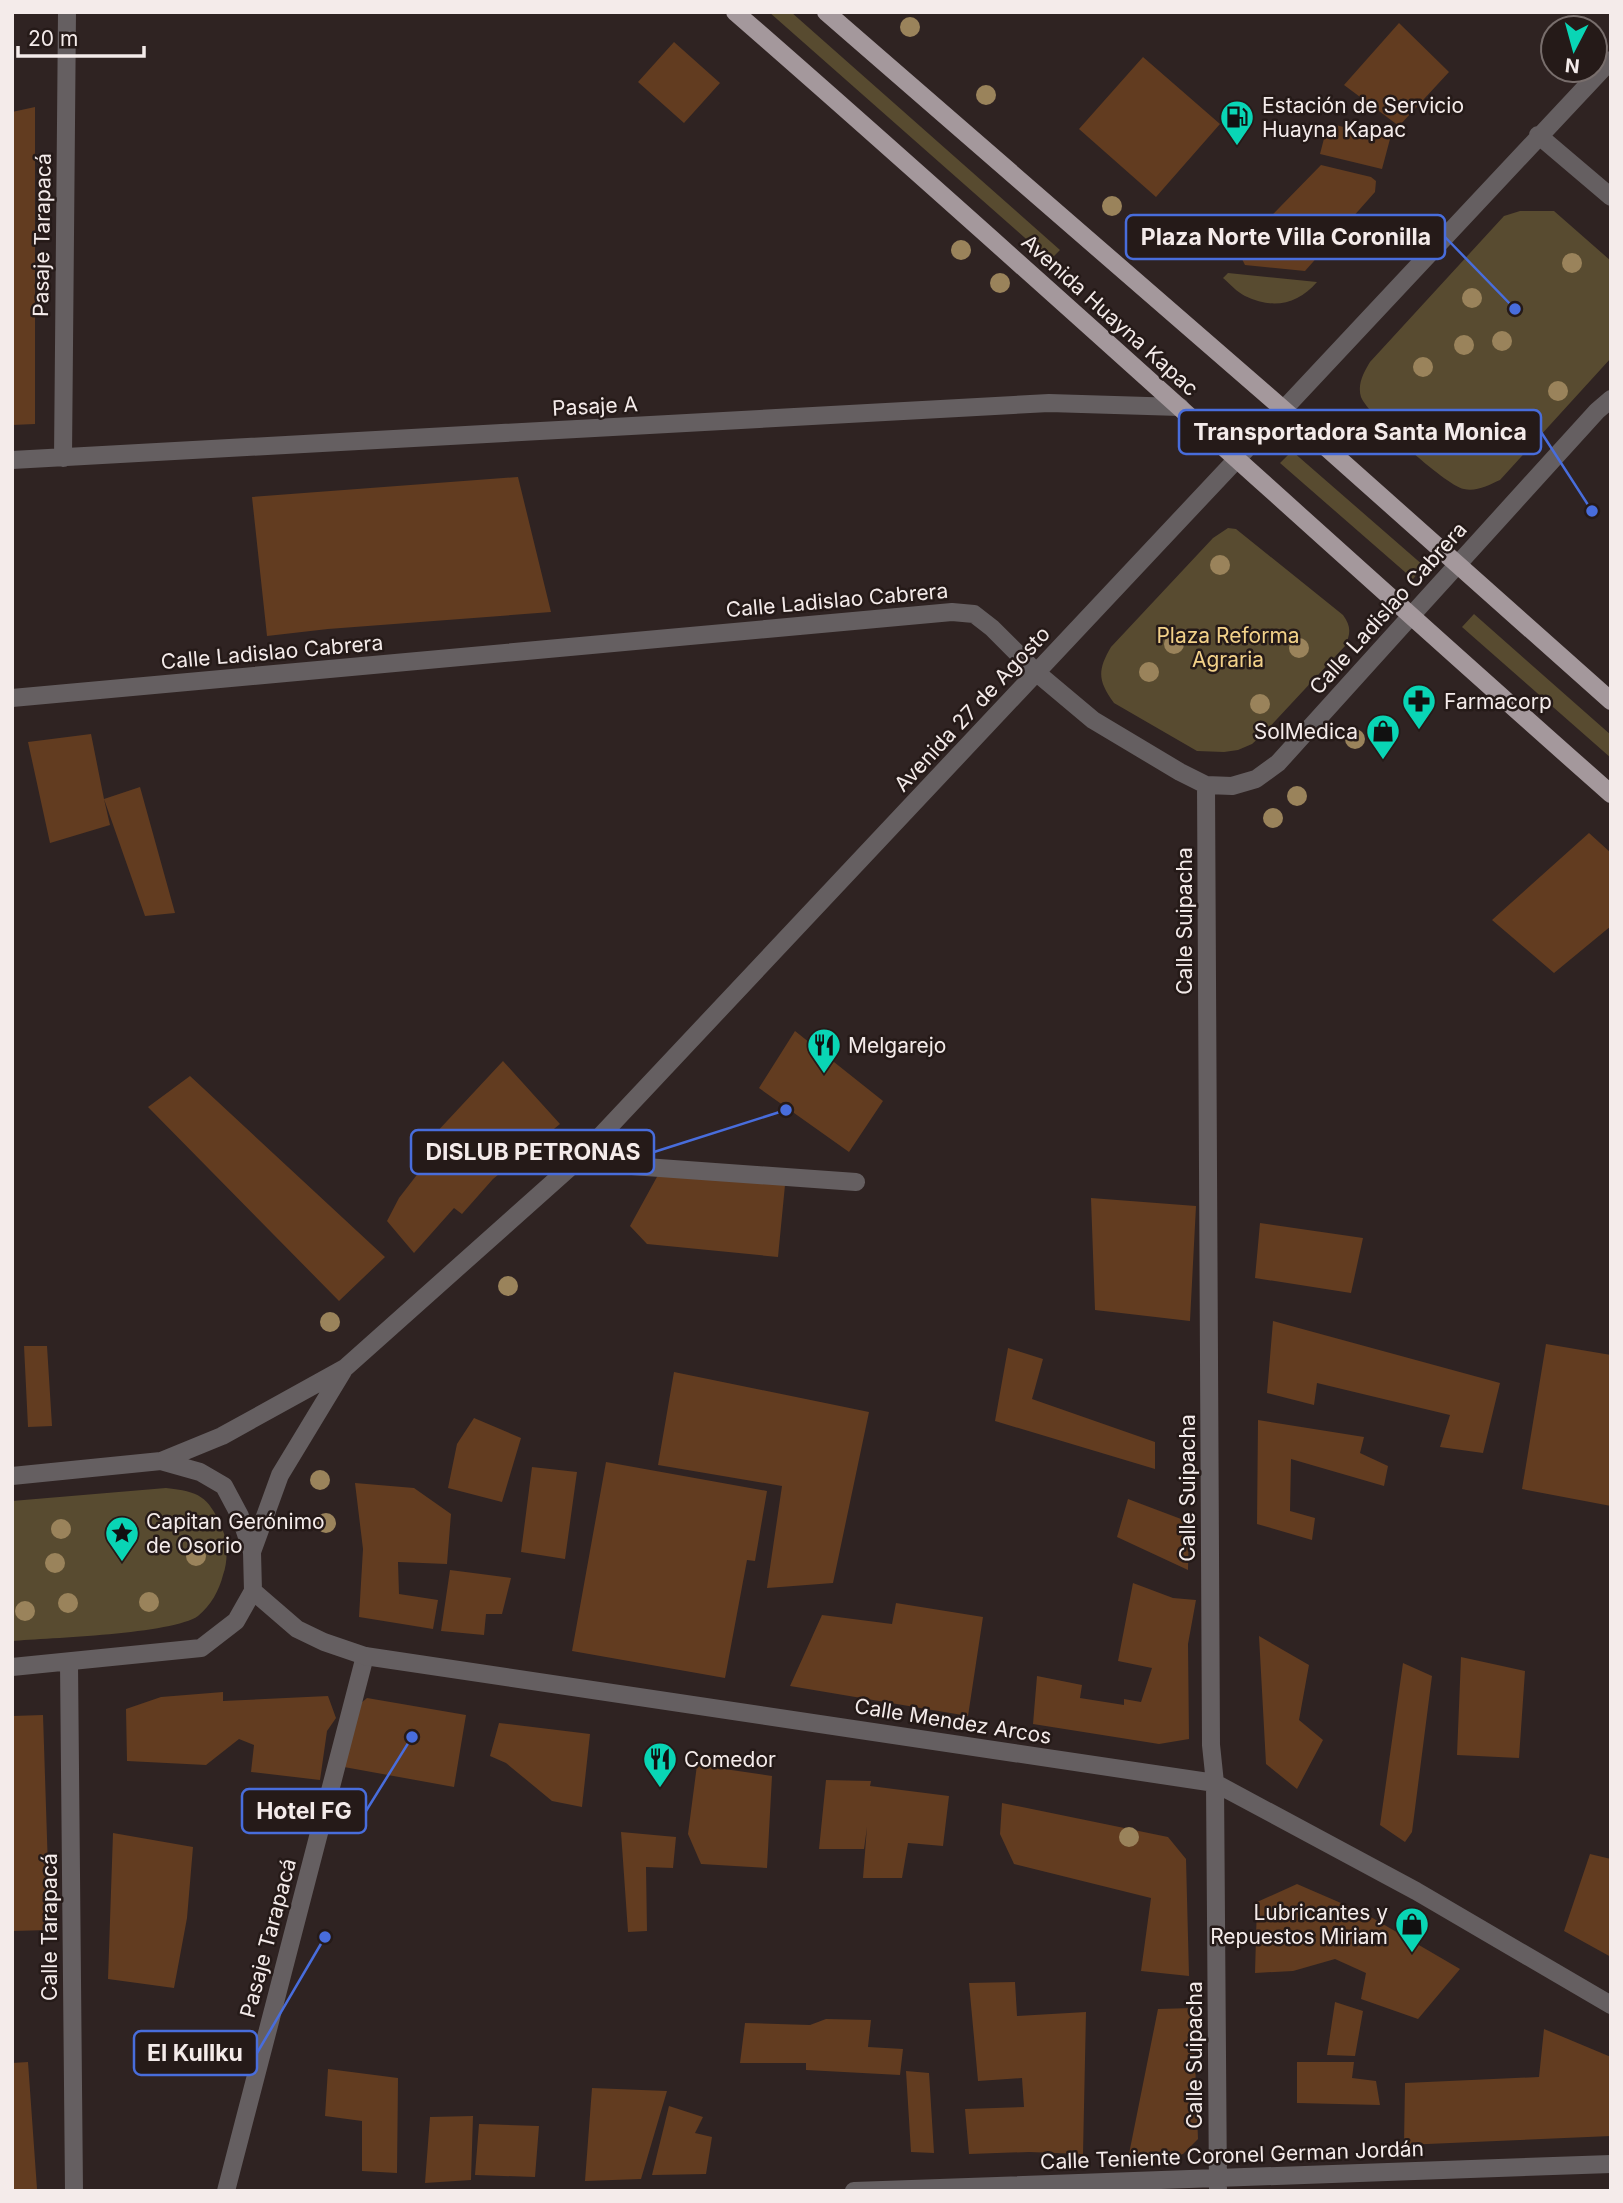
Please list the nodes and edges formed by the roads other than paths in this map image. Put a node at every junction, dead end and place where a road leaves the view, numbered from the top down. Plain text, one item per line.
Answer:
1 (67, 12) edge
2 (734, 12) edge
3 (826, 12) edge
4 (1611, 60) edge
5 (1538, 135) junction
6 (1611, 197) edge
7 (1611, 399) edge
8 (1180, 407) junction
9 (1283, 409) junction
10 (63, 458) junction
11 (1237, 459) junction
12 (12, 460) edge
13 (1457, 566) junction
14 (1410, 617) junction
15 (1037, 673) junction
16 (12, 698) edge
17 (1611, 701) edge
18 (1206, 785) junction
19 (1611, 794) edge
20 (576, 1162) junction
21 (856, 1182) dead end
22 (345, 1368) junction
23 (161, 1461) junction
24 (12, 1476) edge
25 (252, 1552) junction
26 (253, 1591) junction
27 (365, 1656) junction
28 (69, 1663) junction
29 (12, 1667) edge
30 (1215, 1783) junction
31 (1611, 2005) edge
32 (1611, 2165) edge
33 (1218, 2184) edge
34 (74, 2191) edge
35 (226, 2191) edge
36 (854, 2191) edge

1 - 10 street, Pasaje Tarapacá
2 - 8 main road, Avenida Huayna Kapac
3 - 9 main road, Avenida Huayna Kapac
4 - 5 street, Avenida 27 de Agosto
5 - 6 street
5 - 9 street, Avenida 27 de Agosto
7 - 13 street, Calle Ladislao Cabrera
8 - 10 street, Pasaje A
8 - 11 main road, Avenida Huayna Kapac
9 - 11 street, Avenida 27 de Agosto
9 - 13 main road, Avenida Huayna Kapac
10 - 12 street, Pasaje A
11 - 14 main road, Avenida Huayna Kapac
11 - 15 street, Avenida 27 de Agosto
13 - 14 street, Calle Ladislao Cabrera
13 - 17 main road, Avenida Huayna Kapac
14 - 18 street, Calle Ladislao Cabrera
14 - 19 main road, Avenida Huayna Kapac
15 - 16 street, Calle Ladislao Cabrera
15 - 18 street, Calle Ladislao Cabrera
15 - 20 street, Avenida 27 de Agosto
18 - 30 street, Calle Suipacha
20 - 21 street
20 - 22 street, Avenida 27 de Agosto
22 - 23 street, Avenida 27 de Agosto
22 - 25 street, Avenida 27 de Agosto
23 - 24 street
23 - 25 street
25 - 26 street
26 - 27 street, Calle Mendez Arcos
26 - 28 street
27 - 30 street, Calle Mendez Arcos
27 - 35 street, Pasaje Tarapacá
28 - 29 street
28 - 34 street, Calle Tarapacá
30 - 31 street, Calle Mendez Arcos
30 - 33 street, Calle Suipacha
32 - 33 street, Calle Teniente Coronel German Jordán
33 - 36 street, Calle Teniente Coronel German Jordán

